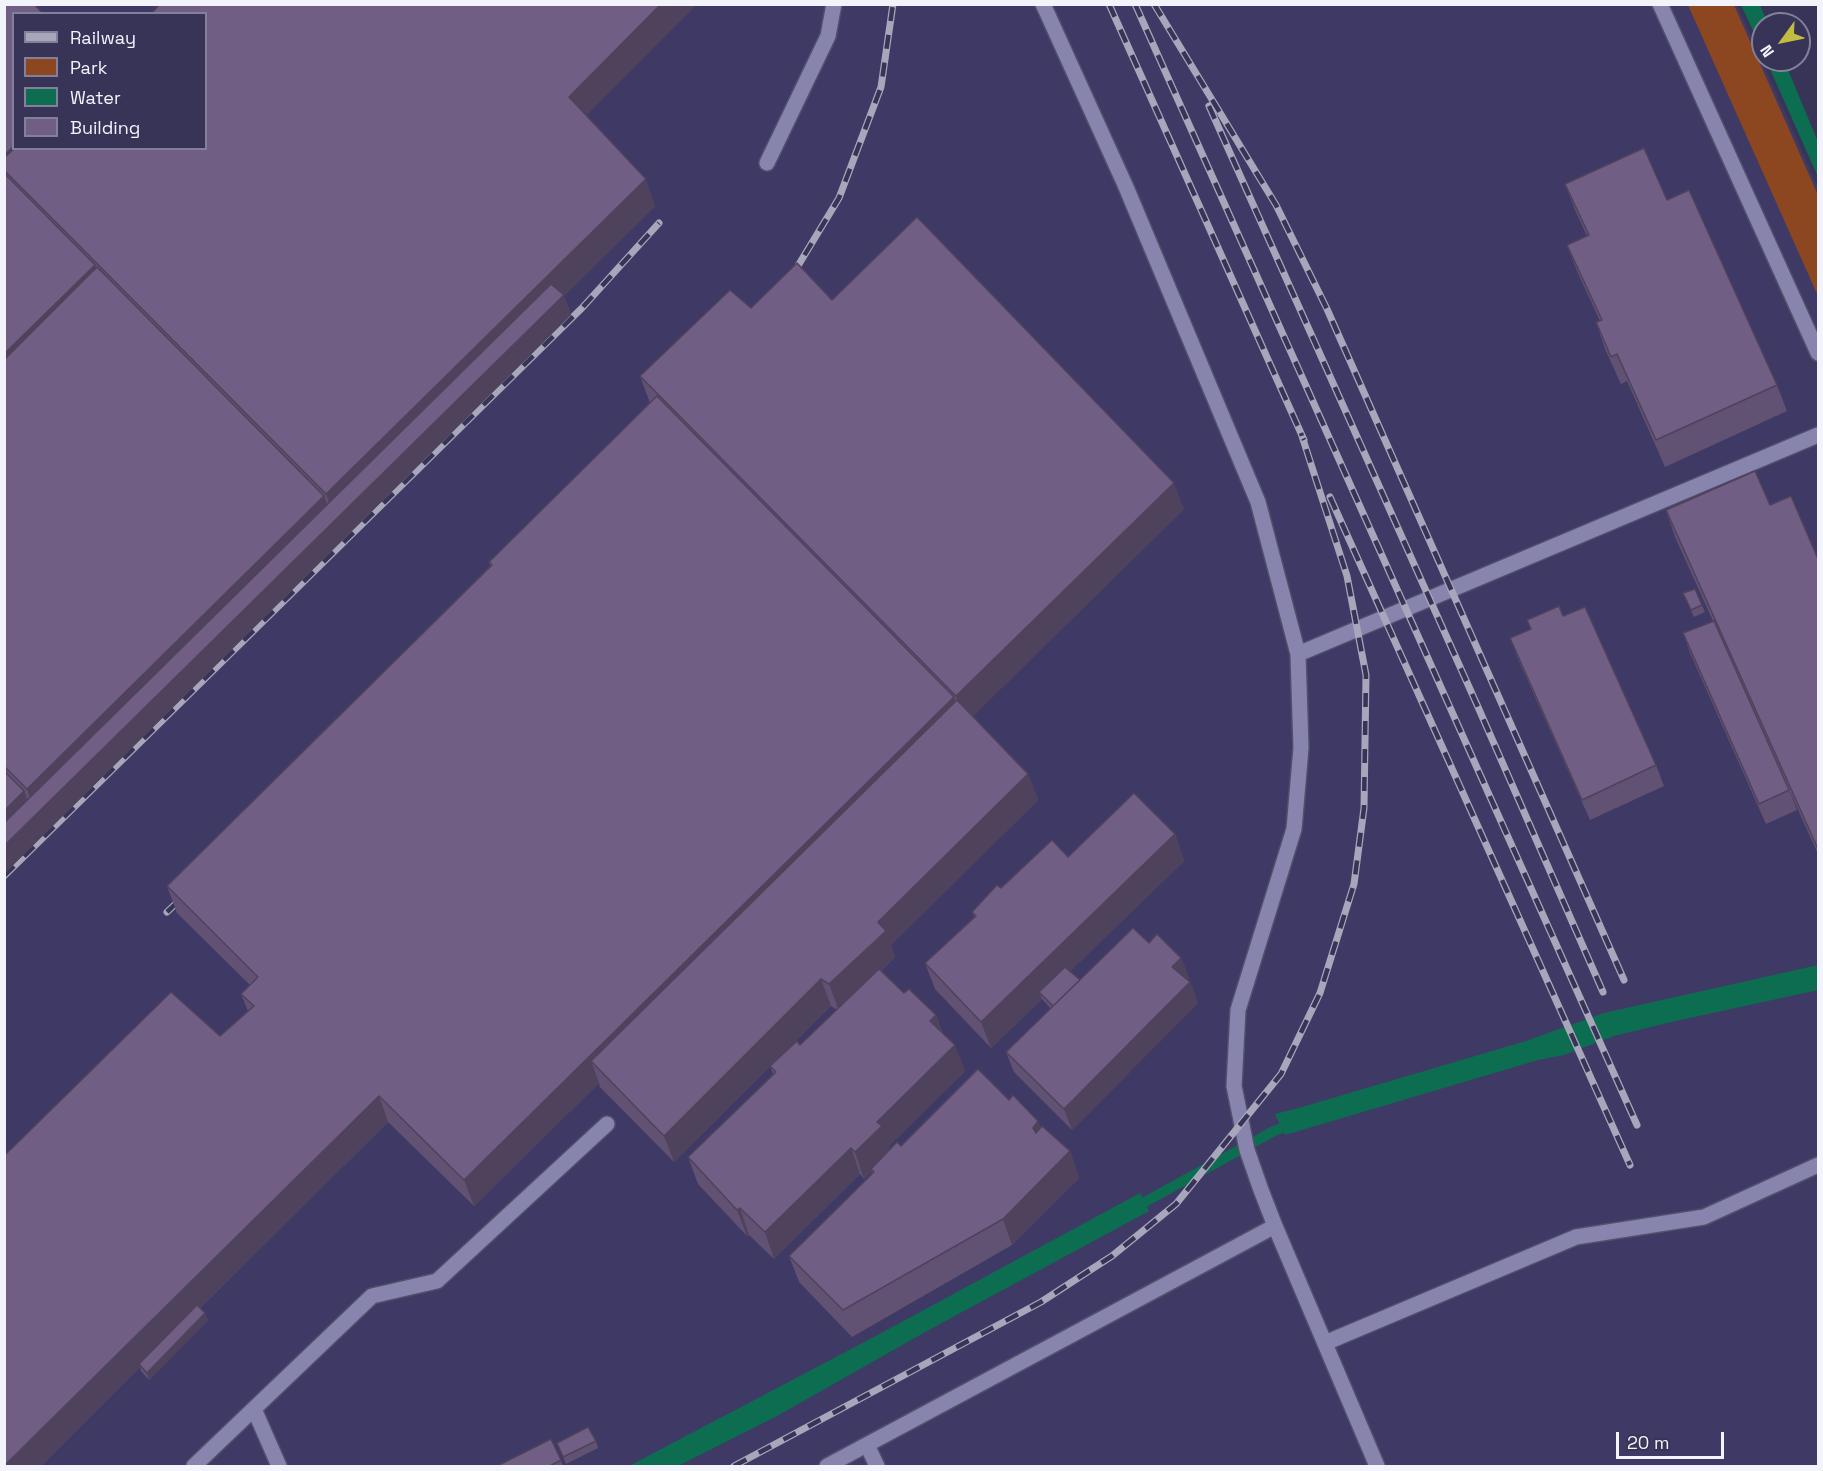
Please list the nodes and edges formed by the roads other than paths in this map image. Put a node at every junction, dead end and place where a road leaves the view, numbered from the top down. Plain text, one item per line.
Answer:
1 (834, 4) edge
2 (1043, 4) edge
3 (1660, 4) edge
4 (767, 163) dead end
5 (1818, 353) edge
6 (1818, 435) edge
7 (1298, 654) junction
8 (607, 1124) dead end
9 (1818, 1165) edge
10 (1275, 1227) junction
11 (1325, 1343) junction
12 (254, 1409) junction
13 (867, 1445) junction
14 (194, 1467) edge
15 (279, 1467) edge
16 (827, 1467) edge
17 (877, 1467) edge
18 (1377, 1467) edge

1 - 4 lane
2 - 7 lane
3 - 5 lane
6 - 7 lane
7 - 10 lane
8 - 12 lane
9 - 11 lane
10 - 11 lane
10 - 13 lane
11 - 18 lane
12 - 14 lane
12 - 15 lane
13 - 16 lane
13 - 17 lane

